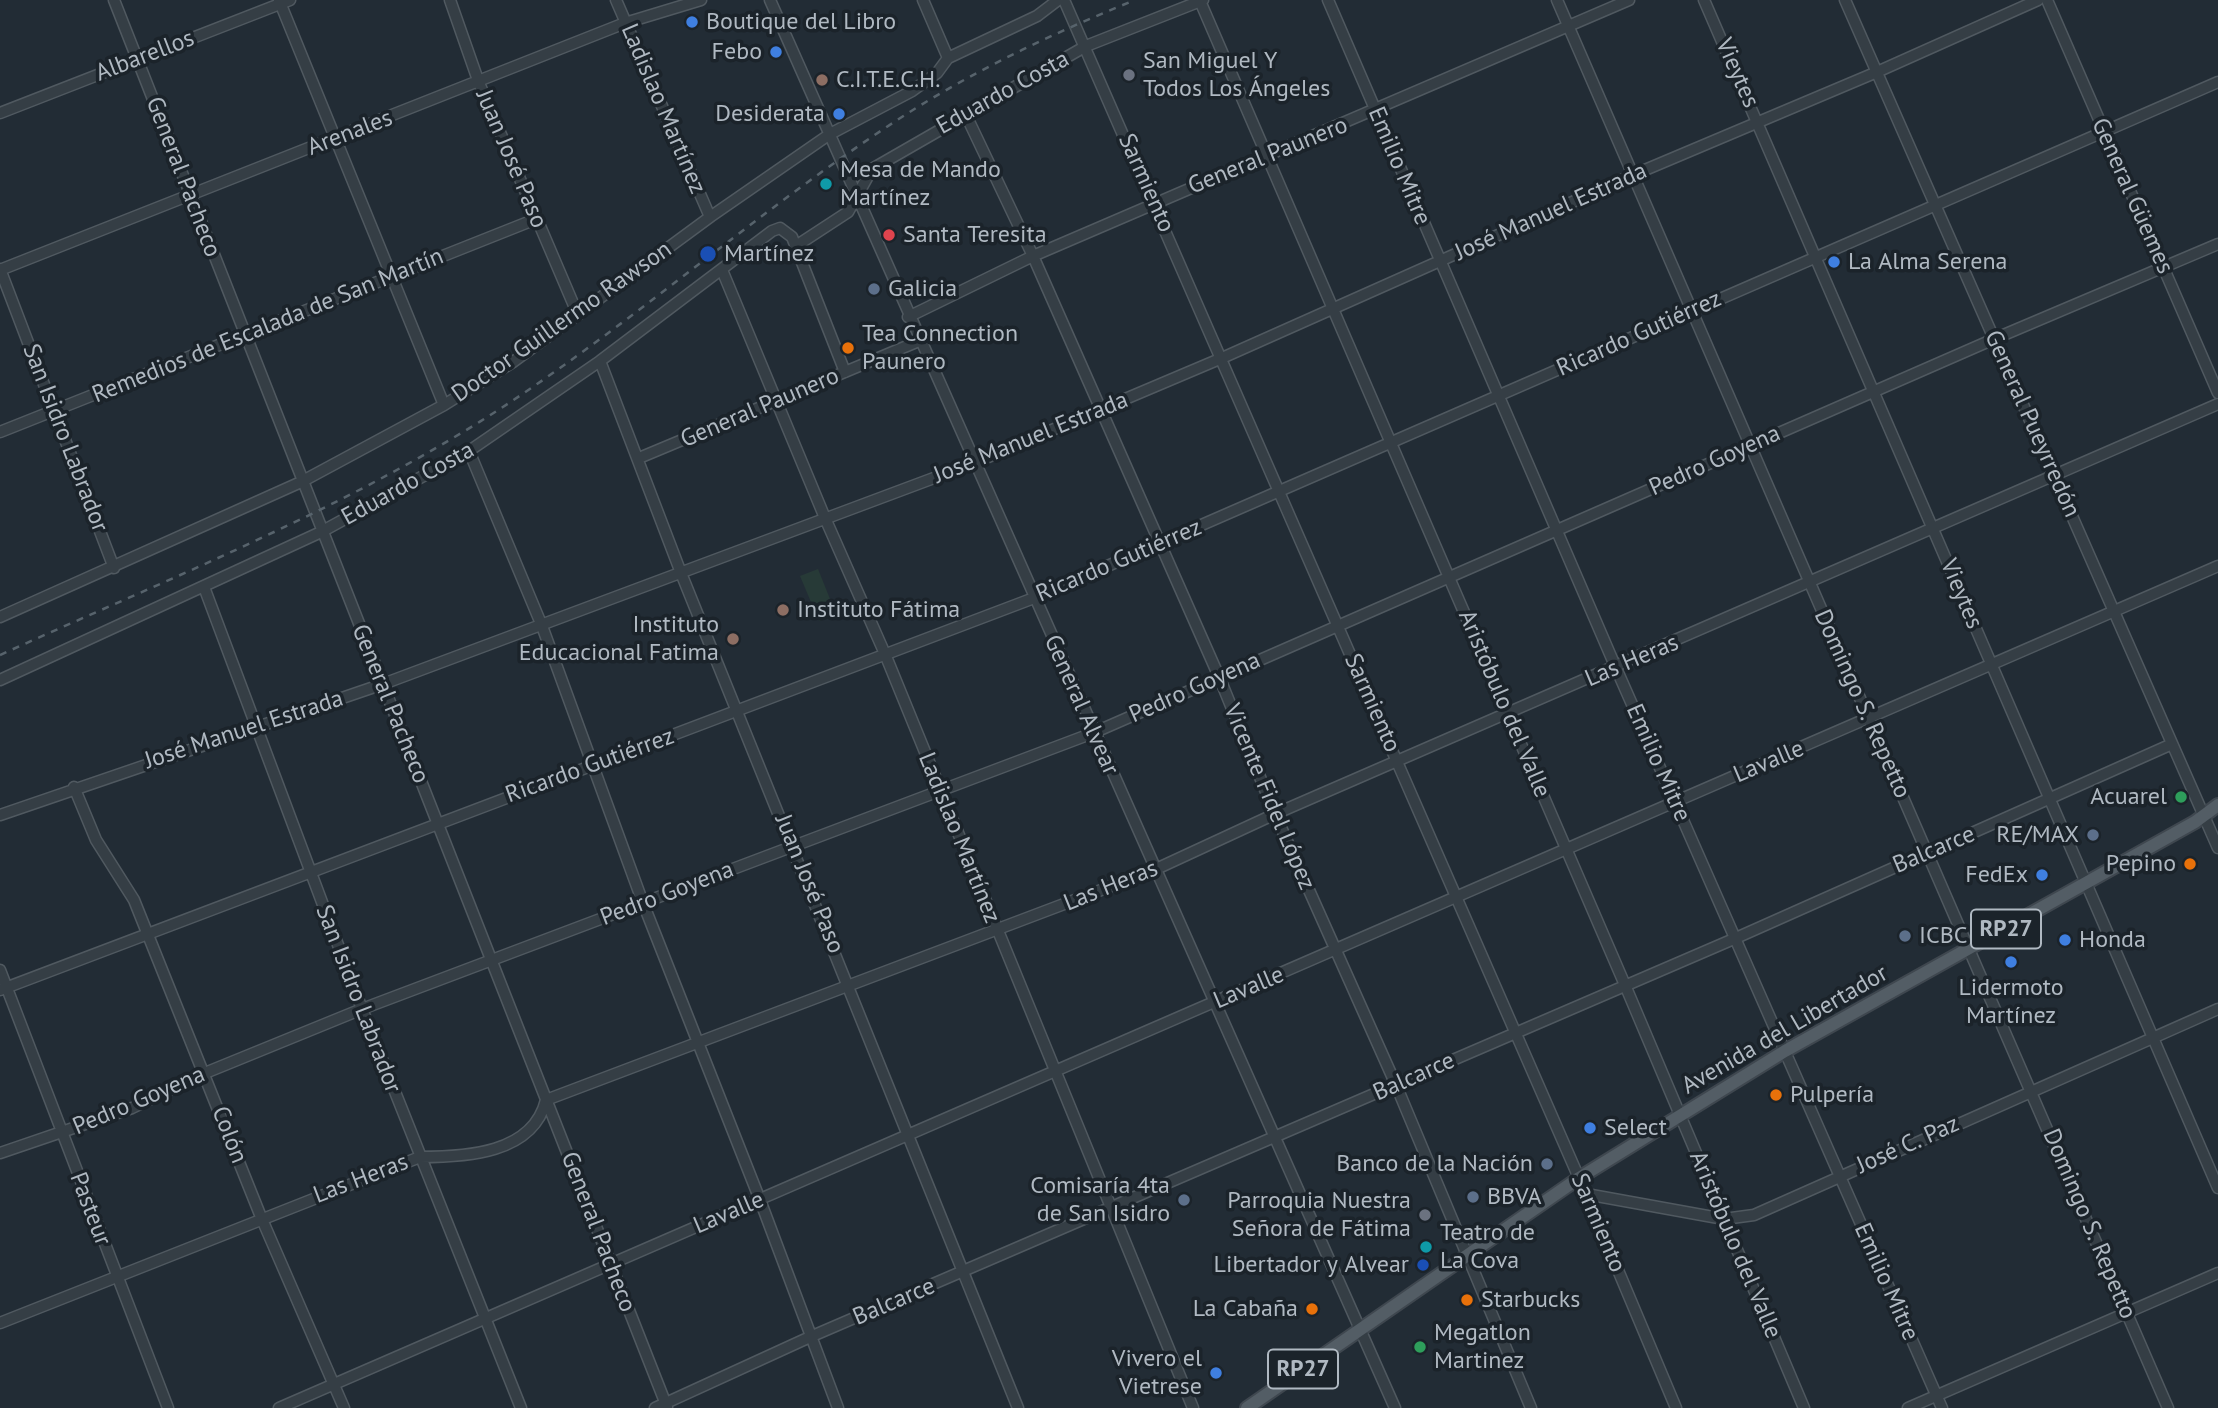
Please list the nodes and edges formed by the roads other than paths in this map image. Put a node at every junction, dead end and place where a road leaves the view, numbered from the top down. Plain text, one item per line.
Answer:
1 (114, 0) edge
2 (450, 0) edge
3 (616, 0) edge
4 (701, 0) edge
5 (769, 0) edge
6 (923, 0) edge
7 (1058, 0) edge
8 (1064, 0) edge
9 (1328, 0) edge
10 (1556, 0) edge
11 (1629, 0) edge
12 (1704, 0) edge
13 (1845, 0) edge
14 (2038, 0) edge
15 (2047, 0) edge
16 (283, 1) edge
17 (1202, 1) edge
18 (625, 23) junction
19 (1569, 27) junction
20 (1086, 46) junction
21 (948, 58) junction
22 (137, 59) junction
23 (1877, 72) junction
24 (2218, 82) edge
25 (479, 83) junction
26 (1375, 111) junction
27 (0, 113) edge
28 (965, 113) junction
29 (1759, 122) junction
30 (2104, 132) junction
31 (830, 134) junction
32 (334, 140) junction
33 (1266, 158) junction
34 (1633, 175) junction
35 (190, 196) junction
36 (856, 197) junction
37 (1154, 203) junction
38 (1936, 205) junction
39 (710, 217) junction
40 (536, 219) junction
41 (2218, 244) edge
42 (796, 246) junction
43 (1033, 256) junction
44 (1816, 257) junction
45 (1440, 261) junction
46 (2163, 267) junction
47 (0, 270) edge
48 (722, 270) junction
49 (392, 277) junction
50 (1332, 310) junction
51 (1690, 311) junction
52 (579, 315) junction
53 (908, 317) junction
54 (245, 337) junction
55 (1994, 339) junction
56 (919, 341) junction
57 (1222, 358) junction
58 (600, 361) junction
59 (845, 372) junction
60 (1875, 393) junction
61 (2218, 393) edge
62 (1498, 397) junction
63 (776, 401) junction
64 (2218, 404) edge
65 (444, 405) junction
66 (1102, 409) junction
67 (54, 411) junction
68 (0, 432) edge
69 (1390, 443) junction
70 (1749, 446) junction
71 (469, 451) junction
72 (639, 458) junction
73 (974, 463) junction
74 (2055, 477) junction
75 (301, 482) junction
76 (1280, 493) junction
77 (825, 518) junction
78 (1933, 529) junction
79 (1558, 531) junction
80 (321, 532) junction
81 (1158, 545) junction
82 (2218, 566) edge
83 (114, 568) junction
84 (681, 573) junction
85 (1450, 578) junction
86 (1810, 583) junction
87 (204, 587) junction
88 (1034, 598) junction
89 (2114, 612) junction
90 (0, 617) edge
91 (1338, 625) junction
92 (542, 626) junction
93 (885, 654) junction
94 (1992, 666) junction
95 (1616, 668) junction
96 (1220, 679) junction
97 (0, 680) edge
98 (383, 684) junction
99 (738, 711) junction
100 (1508, 714) junction
101 (1869, 719) junction
102 (254, 726) junction
103 (1093, 733) junction
104 (2172, 744) junction
105 (1398, 762) junction
106 (592, 764) junction
107 (74, 788) junction
108 (941, 791) junction
109 (2050, 800) junction
110 (1676, 802) junction
111 (2218, 805) edge
112 (1275, 814) junction
113 (0, 815) edge
114 (2204, 816) junction
115 (437, 823) junction
116 (794, 846) junction
117 (2218, 848) edge
118 (1566, 849) junction
119 (1927, 853) junction
120 (1154, 870) junction
121 (310, 874) junction
122 (2085, 884) junction
123 (1456, 897) junction
124 (643, 903) junction
125 (996, 931) junction
126 (148, 932) junction
127 (1736, 938) junction
128 (1335, 950) junction
129 (1970, 950) junction
130 (492, 961) junction
131 (0, 970) edge
132 (1625, 985) junction
133 (850, 986) junction
134 (3, 989) edge
135 (1213, 1003) junction
136 (362, 1009) junction
137 (2218, 1009) edge
138 (1515, 1032) junction
139 (2152, 1037) junction
140 (697, 1042) junction
141 (1785, 1051) junction
142 (1055, 1072) junction
143 (205, 1073) junction
144 (1396, 1085) junction
145 (2031, 1090) junction
146 (546, 1100) junction
147 (1680, 1116) junction
148 (60, 1134) junction
149 (909, 1135) junction
150 (1272, 1138) junction
151 (0, 1153) edge
152 (420, 1157) junction
153 (1839, 1176) junction
154 (1579, 1178) junction
155 (2218, 1188) edge
156 (1586, 1195) junction
157 (760, 1200) junction
158 (1110, 1206) junction
159 (261, 1217) junction
160 (1724, 1219) junction
161 (1468, 1255) junction
162 (611, 1264) junction
163 (965, 1271) junction
164 (2218, 1273) edge
165 (117, 1278) junction
166 (2126, 1312) junction
167 (485, 1318) junction
168 (0, 1322) edge
169 (1360, 1331) junction
170 (810, 1337) junction
171 (334, 1384) junction
172 (1937, 1395) junction
173 (663, 1407) edge
174 (168, 1408) edge
175 (279, 1408) edge
176 (344, 1408) edge
177 (521, 1408) edge
178 (838, 1408) edge
179 (1018, 1408) edge
180 (1194, 1408) edge
181 (1247, 1408) edge
182 (1395, 1408) edge
183 (1531, 1408) edge
184 (1676, 1408) edge
185 (1804, 1408) edge
186 (1908, 1408) edge
187 (1942, 1408) edge
188 (2168, 1408) edge

1 - 22 street, General Pacheco
2 - 25 street, Juan José Paso
3 - 18 street, Ladislao Martínez
4 - 18 street, Arenales
5 - 31 street, General Alvear
6 - 21 street
7 - 21 street, Doctor Guillermo Rawson
8 - 20 street, Sarmiento
9 - 26 street, Emilio Mitre
10 - 19 street, Domingo S. Repetto
11 - 19 street, General Paunero
12 - 29 street, Vieytes
13 - 23 street, General Pueyrredón
14 - 23 street, José Manuel Estrada
15 - 30 street, General Güemes
16 - 22 street, Albarellos
16 - 32 street
17 - 20 street, Eduardo Costa
17 - 33 street, Aristóbulo del Valle
18 - 25 street, Arenales
18 - 39 street, Ladislao Martínez
19 - 26 street, General Paunero
19 - 34 street, Domingo S. Repetto
20 - 28 street, Eduardo Costa
20 - 37 street, Sarmiento
21 - 31 street, Doctor Guillermo Rawson
22 - 27 street, Albarellos
22 - 35 street, General Pacheco
23 - 29 street, José Manuel Estrada
23 - 38 street, General Pueyrredón
24 - 30 street, Ricardo Gutiérrez
25 - 32 street, Arenales
25 - 40 street, Juan José Paso
26 - 33 street, General Paunero
26 - 45 street, Emilio Mitre
28 - 36 street, Eduardo Costa
28 - 43 street, Vicente Fidel López
29 - 34 street, José Manuel Estrada
29 - 44 street, Vieytes
30 - 38 street, Ricardo Gutiérrez
30 - 46 street, General Güemes
31 - 36 street, General Alvear
31 - 39 street, Doctor Guillermo Rawson
32 - 35 street, Arenales
32 - 49 street
33 - 37 street, General Paunero
33 - 50 street, Aristóbulo del Valle
34 - 45 street, José Manuel Estrada
34 - 51 street, Domingo S. Repetto
35 - 47 street, Arenales
35 - 54 street, General Pacheco
36 - 42 street, Eduardo Costa
36 - 53 street, General Alvear
37 - 43 street, General Paunero
37 - 57 street, Sarmiento
38 - 44 street, Ricardo Gutiérrez
38 - 55 street, General Pueyrredón
39 - 52 street, Doctor Guillermo Rawson
40 - 49 street, Remedios de Escalada de San Martín
40 - 52 street, Juan José Paso
41 - 46 street, Pedro Goyena
42 - 48 street, Eduardo Costa
42 - 59 street
43 - 53 street, General Paunero
43 - 66 street, Vicente Fidel López
44 - 51 street, Ricardo Gutiérrez
44 - 60 street, Vieytes
45 - 50 street, José Manuel Estrada
45 - 62 street, Emilio Mitre
46 - 55 street, Pedro Goyena
46 - 61 street, General Güemes
47 - 67 street, San Isidro Labrador
48 - 58 street, Eduardo Costa
48 - 63 street, Ladislao Martínez
49 - 54 street, Remedios de Escalada de San Martín
49 - 65 street
50 - 57 street, José Manuel Estrada
50 - 69 street, Aristóbulo del Valle
51 - 62 street, Ricardo Gutiérrez
51 - 70 street, Domingo S. Repetto
52 - 65 street, Doctor Guillermo Rawson
53 - 56 street, General Alvear
54 - 67 street, Remedios de Escalada de San Martín
54 - 75 street, General Pacheco
55 - 60 street, Pedro Goyena
55 - 74 street, General Pueyrredón
56 - 59 street, General Paunero
56 - 73 street, General Alvear
57 - 66 street, José Manuel Estrada
57 - 76 street, Sarmiento
58 - 71 street, Eduardo Costa
58 - 72 street, Juan José Paso
59 - 63 street, General Paunero
60 - 70 street, Pedro Goyena
60 - 78 street, Vieytes
62 - 69 street, Ricardo Gutiérrez
62 - 79 street, Emilio Mitre
63 - 72 street, General Paunero
63 - 77 street, Ladislao Martínez
64 - 74 street, Las Heras
65 - 75 street, Doctor Guillermo Rawson
66 - 73 street, José Manuel Estrada
66 - 81 street, Vicente Fidel López
67 - 68 street, Remedios de Escalada de San Martín
67 - 83 street, San Isidro Labrador
69 - 76 street, Ricardo Gutiérrez
69 - 85 street, Aristóbulo del Valle
70 - 79 street, Pedro Goyena
70 - 86 street, Domingo S. Repetto
71 - 80 street, Eduardo Costa
71 - 92 street
72 - 84 street, Juan José Paso
73 - 77 street, José Manuel Estrada
73 - 88 street, General Alvear
74 - 78 street, Las Heras
74 - 89 street, General Pueyrredón
75 - 80 street, General Pacheco
75 - 83 street, Doctor Guillermo Rawson
76 - 81 street, Ricardo Gutiérrez
76 - 91 street, Sarmiento
77 - 84 street, José Manuel Estrada
77 - 93 street, Ladislao Martínez
78 - 86 street, Las Heras
78 - 94 street, Vieytes
79 - 85 street, Pedro Goyena
79 - 95 street, Emilio Mitre
80 - 87 street, Eduardo Costa
80 - 98 street, General Pacheco
81 - 88 street, Ricardo Gutiérrez
81 - 96 street, Vicente Fidel López
82 - 89 street, Lavalle
83 - 90 street, Doctor Guillermo Rawson
84 - 92 street, José Manuel Estrada
84 - 99 street, Juan José Paso
85 - 91 street, Pedro Goyena
85 - 100 street, Aristóbulo del Valle
86 - 95 street, Las Heras
86 - 101 street, Domingo S. Repetto
87 - 97 street, Eduardo Costa
87 - 102 street, San Isidro Labrador
88 - 93 street, Ricardo Gutiérrez
88 - 103 street, General Alvear
89 - 94 street, Lavalle
89 - 104 street, General Pueyrredón
91 - 96 street, Pedro Goyena
91 - 105 street, Sarmiento
92 - 98 street, José Manuel Estrada
92 - 106 street
93 - 99 street, Ricardo Gutiérrez
93 - 108 street, Ladislao Martínez
94 - 101 street, Lavalle
94 - 109 street, Vieytes
95 - 100 street, Las Heras
95 - 110 street, Emilio Mitre
96 - 103 street, Pedro Goyena
96 - 112 street, Vicente Fidel López
98 - 102 street, José Manuel Estrada
98 - 115 street, General Pacheco
99 - 106 street, Ricardo Gutiérrez
99 - 116 street, Juan José Paso
100 - 105 street, Las Heras
100 - 118 street, Aristóbulo del Valle
101 - 110 street, Lavalle
101 - 119 street, Domingo S. Repetto
102 - 107 street, José Manuel Estrada
102 - 121 street, San Isidro Labrador
103 - 108 street, Pedro Goyena
103 - 120 street, General Alvear
104 - 109 street, Balcarce
104 - 114 street, General Pueyrredón
105 - 112 street, Las Heras
105 - 123 street, Sarmiento
106 - 115 street, Ricardo Gutiérrez
106 - 124 street
107 - 113 street, José Manuel Estrada
107 - 126 street, Colón
108 - 116 street, Pedro Goyena
108 - 125 street, Ladislao Martínez
109 - 119 street, Balcarce
109 - 122 street, Vieytes
110 - 118 street, Lavalle
110 - 127 street, Emilio Mitre
111 - 114 main road, Avenida del Libertador / RP27
112 - 120 street, Las Heras
112 - 128 street, Vicente Fidel López
114 - 117 street, General Pueyrredón
114 - 122 main road, Avenida del Libertador / RP27
115 - 121 street, Ricardo Gutiérrez
115 - 130 street, General Pacheco
116 - 124 street, Pedro Goyena
116 - 133 street, Juan José Paso
118 - 123 street, Lavalle
118 - 132 street, Aristóbulo del Valle
119 - 127 street, Balcarce
119 - 129 street, Domingo S. Repetto
120 - 125 street, Las Heras
120 - 135 street, General Alvear
121 - 126 street, Ricardo Gutiérrez
121 - 136 street, San Isidro Labrador
122 - 129 main road, Avenida del Libertador / RP27
122 - 139 street, Vieytes
123 - 128 street, Lavalle
123 - 138 street, Sarmiento
124 - 130 street, Pedro Goyena
124 - 140 street
125 - 133 street, Las Heras
125 - 142 street, Ladislao Martínez
126 - 134 street, Ricardo Gutiérrez
126 - 143 street, Colón
127 - 132 street, Balcarce
127 - 141 street, Emilio Mitre
128 - 135 street, Lavalle
128 - 144 street, Vicente Fidel López
129 - 141 main road, Avenida del Libertador / RP27
129 - 145 street, Domingo S. Repetto
130 - 136 street, Pedro Goyena
130 - 146 street, General Pacheco
131 - 134 street, Pasteur
132 - 138 street, Balcarce
132 - 147 street, Aristóbulo del Valle
133 - 140 street, Las Heras
133 - 149 street, Juan José Paso
134 - 148 street, Pasteur
135 - 142 street, Lavalle
135 - 150 street, General Alvear
136 - 143 street, Pedro Goyena
136 - 152 street, San Isidro Labrador
137 - 139 street, José C. Paz
138 - 144 street, Balcarce
138 - 154 street, Sarmiento
139 - 145 street, José C. Paz
139 - 155 street, Vieytes
140 - 146 street, Las Heras
140 - 157 street
141 - 147 main road, Avenida del Libertador / RP27
141 - 153 street, Emilio Mitre
142 - 149 street, Lavalle
142 - 158 street, Ladislao Martínez
143 - 148 street, Pedro Goyena
143 - 159 street, Colón
144 - 150 street, Balcarce
144 - 161 street, Vicente Fidel López
145 - 153 street, José C. Paz
145 - 166 street, Domingo S. Repetto
146 - 152 street, Las Heras
146 - 162 street, General Pacheco
147 - 154 main road, Avenida del Libertador / RP27
147 - 160 street, Aristóbulo del Valle
148 - 151 street, Pedro Goyena
148 - 165 street, Pasteur
149 - 157 street, Lavalle
149 - 163 street, Juan José Paso
150 - 158 street, Balcarce
150 - 169 street, General Alvear
152 - 159 street, Las Heras
152 - 167 street, San Isidro Labrador
153 - 160 street, José C. Paz
153 - 172 street, Emilio Mitre
154 - 156 street, Sarmiento
154 - 161 main road, Avenida del Libertador / RP27
156 - 160 street, José C. Paz
156 - 184 street, Sarmiento
157 - 162 street, Lavalle
157 - 170 street
158 - 163 street, Balcarce
158 - 180 street, Ladislao Martínez
159 - 165 street, Las Heras
159 - 171 street, Colón
160 - 185 street, Aristóbulo del Valle
161 - 169 main road, Avenida del Libertador / RP27
161 - 183 street, Vicente Fidel López
162 - 167 street, Lavalle
162 - 173 street, General Pacheco
163 - 170 street, Balcarce
163 - 179 street, Juan José Paso
164 - 166 street
165 - 168 street, Las Heras
165 - 174 street, Pasteur
166 - 172 street
166 - 188 street, Domingo S. Repetto
167 - 171 street, Lavalle
167 - 177 street, San Isidro Labrador
169 - 181 main road, Avenida del Libertador / RP27
169 - 182 street, General Alvear
170 - 173 street, Balcarce
170 - 178 street
171 - 175 street, Lavalle
171 - 176 street, Colón
172 - 186 street
172 - 187 street, Emilio Mitre

